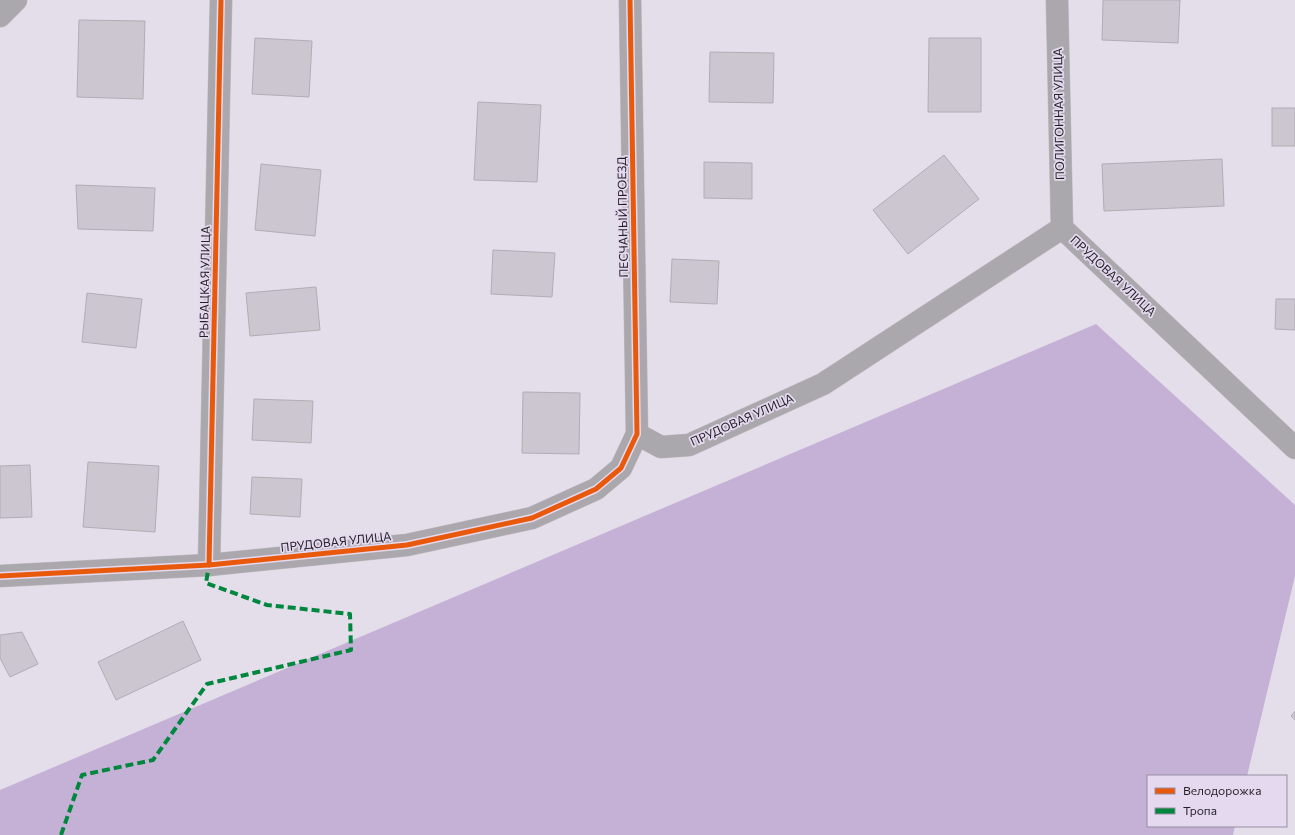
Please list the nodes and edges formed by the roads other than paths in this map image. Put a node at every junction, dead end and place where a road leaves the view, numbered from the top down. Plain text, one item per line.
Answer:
1 (16, 0) edge
2 (221, 0) edge
3 (630, 0) edge
4 (1057, 0) edge
5 (0, 16) edge
6 (1062, 228) junction
7 (637, 434) junction
8 (1295, 448) edge
9 (209, 565) junction
10 (0, 576) edge

1 - 5 street
2 - 9 street, РЫБАЦКАЯ УЛИЦА
3 - 7 street, ПЕСЧАНЫЙ ПРОЕЗД
4 - 6 street, ПОЛИГОННАЯ УЛИЦА
6 - 7 street, ПРУДОВАЯ УЛИЦА
6 - 8 street, ПРУДОВАЯ УЛИЦА
7 - 9 street, ПРУДОВАЯ УЛИЦА
9 - 10 street, ПРУДОВАЯ УЛИЦА

